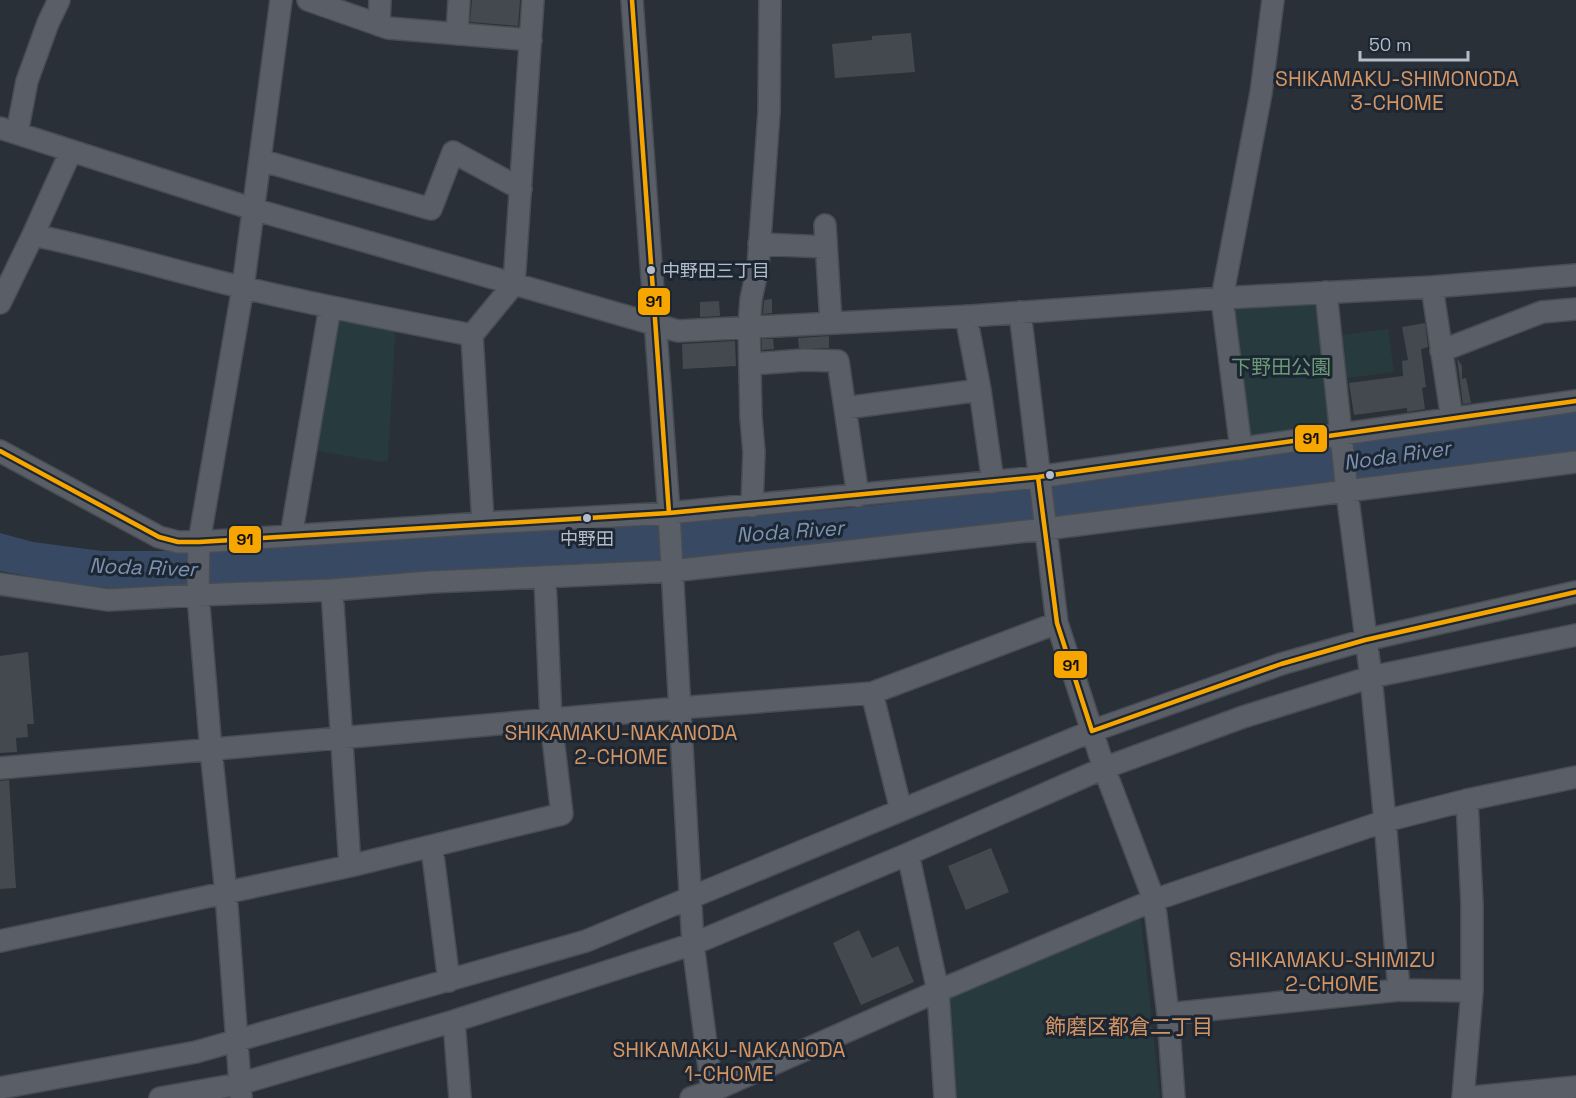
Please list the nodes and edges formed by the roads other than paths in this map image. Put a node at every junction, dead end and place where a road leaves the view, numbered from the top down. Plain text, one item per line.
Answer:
1 (59, 0) edge
2 (280, 0) edge
3 (308, 0) edge
4 (380, 0) edge
5 (459, 0) edge
6 (533, 0) edge
7 (632, 0) edge
8 (770, 0) edge
9 (1273, 0) edge
10 (379, 25) junction
11 (457, 34) junction
12 (531, 40) junction
13 (9, 130) edge
14 (71, 151) junction
15 (260, 160) junction
16 (521, 189) junction
17 (253, 209) junction
18 (825, 225) dead end
19 (33, 236) junction
20 (759, 244) junction
21 (826, 246) junction
22 (1576, 275) edge
23 (514, 284) junction
24 (1432, 286) junction
25 (243, 288) junction
26 (1326, 292) junction
27 (1222, 298) junction
28 (0, 303) edge
29 (330, 307) junction
30 (1576, 309) edge
31 (1020, 312) junction
32 (966, 316) junction
33 (831, 323) junction
34 (655, 324) junction
35 (749, 327) junction
36 (472, 335) junction
37 (1441, 351) junction
38 (751, 364) junction
39 (980, 390) junction
40 (1576, 401) edge
41 (845, 408) junction
42 (1452, 419) junction
43 (1342, 434) junction
44 (1241, 449) junction
45 (0, 451) edge
46 (1576, 462) edge
47 (1038, 477) junction
48 (993, 482) junction
49 (1347, 492) junction
50 (858, 496) junction
51 (752, 506) junction
52 (669, 513) junction
53 (483, 523) junction
54 (1045, 529) junction
55 (291, 536) junction
56 (199, 542) junction
57 (672, 571) junction
58 (545, 578) junction
59 (0, 584) edge
60 (332, 590) junction
61 (1576, 592) edge
62 (198, 595) junction
63 (1057, 623) junction
64 (1576, 635) edge
65 (1365, 640) junction
66 (1371, 677) junction
67 (872, 693) junction
68 (679, 708) junction
69 (551, 721) junction
70 (1092, 731) junction
71 (342, 737) junction
72 (211, 750) junction
73 (0, 768) edge
74 (1104, 768) junction
75 (1576, 777) edge
76 (1467, 800) junction
77 (901, 810) junction
78 (1385, 821) junction
79 (432, 848) junction
80 (908, 854) junction
81 (350, 866) junction
82 (226, 893) junction
83 (690, 898) junction
84 (1154, 900) junction
85 (0, 941) edge
86 (693, 944) junction
87 (448, 981) junction
88 (1398, 990) junction
89 (1472, 991) junction
90 (938, 992) junction
91 (1168, 1014) junction
92 (454, 1021) junction
93 (236, 1040) junction
94 (239, 1082) edge
95 (1576, 1086) edge
96 (0, 1088) edge
97 (1535, 1094) edge
98 (713, 1095) edge
99 (160, 1098) edge
100 (460, 1098) edge
101 (691, 1098) edge
102 (945, 1098) edge
103 (1174, 1098) edge
104 (1463, 1098) edge

1 - 13 street
2 - 15 street
3 - 10 street
4 - 10 street
5 - 11 street
6 - 12 street
7 - 34 street
8 - 20 street
9 - 27 street
10 - 11 street
11 - 12 street
12 - 16 street
13 - 14 street
14 - 17 street
14 - 19 street
15 - 16 street
15 - 17 street
16 - 23 street
17 - 23 street
17 - 25 street
18 - 21 street
19 - 25 street
19 - 28 street
20 - 21 street
20 - 35 street
21 - 33 street
22 - 24 street
23 - 34 street
23 - 36 street
24 - 26 street
24 - 37 street
25 - 29 street
25 - 56 street
26 - 27 street
26 - 43 street
27 - 31 street
27 - 44 street
29 - 36 street
29 - 55 street
30 - 37 street
31 - 32 street
31 - 47 street
32 - 33 street
32 - 39 street
33 - 35 street
34 - 35 street
34 - 52 street
35 - 38 street
36 - 53 street
37 - 42 street
38 - 41 street
38 - 51 street
39 - 41 street
39 - 48 street
40 - 42 street
41 - 50 street
42 - 43 street
43 - 44 street
43 - 49 street
44 - 47 street
45 - 56 street
46 - 49 street
47 - 48 street
47 - 54 street
48 - 50 street
49 - 54 street
49 - 65 street
50 - 51 street
51 - 52 street
52 - 53 street
52 - 57 street
53 - 55 street
54 - 57 street
54 - 63 street
55 - 56 street
56 - 62 street
57 - 58 street
57 - 68 street
58 - 60 street
58 - 69 street
59 - 62 street
60 - 62 street
60 - 71 street
61 - 65 street
62 - 72 street
63 - 67 street
63 - 70 street
64 - 66 street
65 - 66 street
65 - 70 street
66 - 74 street
66 - 78 street
67 - 68 street
67 - 77 street
68 - 69 street
68 - 83 street
69 - 71 street
69 - 79 street
70 - 74 street
70 - 77 street
71 - 72 street
71 - 81 street
72 - 73 street
72 - 82 street
74 - 80 street
74 - 84 street
75 - 76 street
76 - 78 street
76 - 89 street
77 - 83 street
78 - 84 street
78 - 88 street
79 - 81 street
79 - 87 street
80 - 86 street
80 - 90 street
81 - 82 street
82 - 85 street
82 - 93 street
83 - 86 street
83 - 87 street
84 - 90 street
84 - 91 street
86 - 92 street
86 - 98 street
87 - 93 street
88 - 89 street
88 - 91 street
89 - 104 street
90 - 98 street
90 - 102 street
91 - 103 street
92 - 94 street
92 - 100 street
93 - 94 street
93 - 96 street
94 - 99 street
95 - 97 street
97 - 104 street
98 - 101 street

